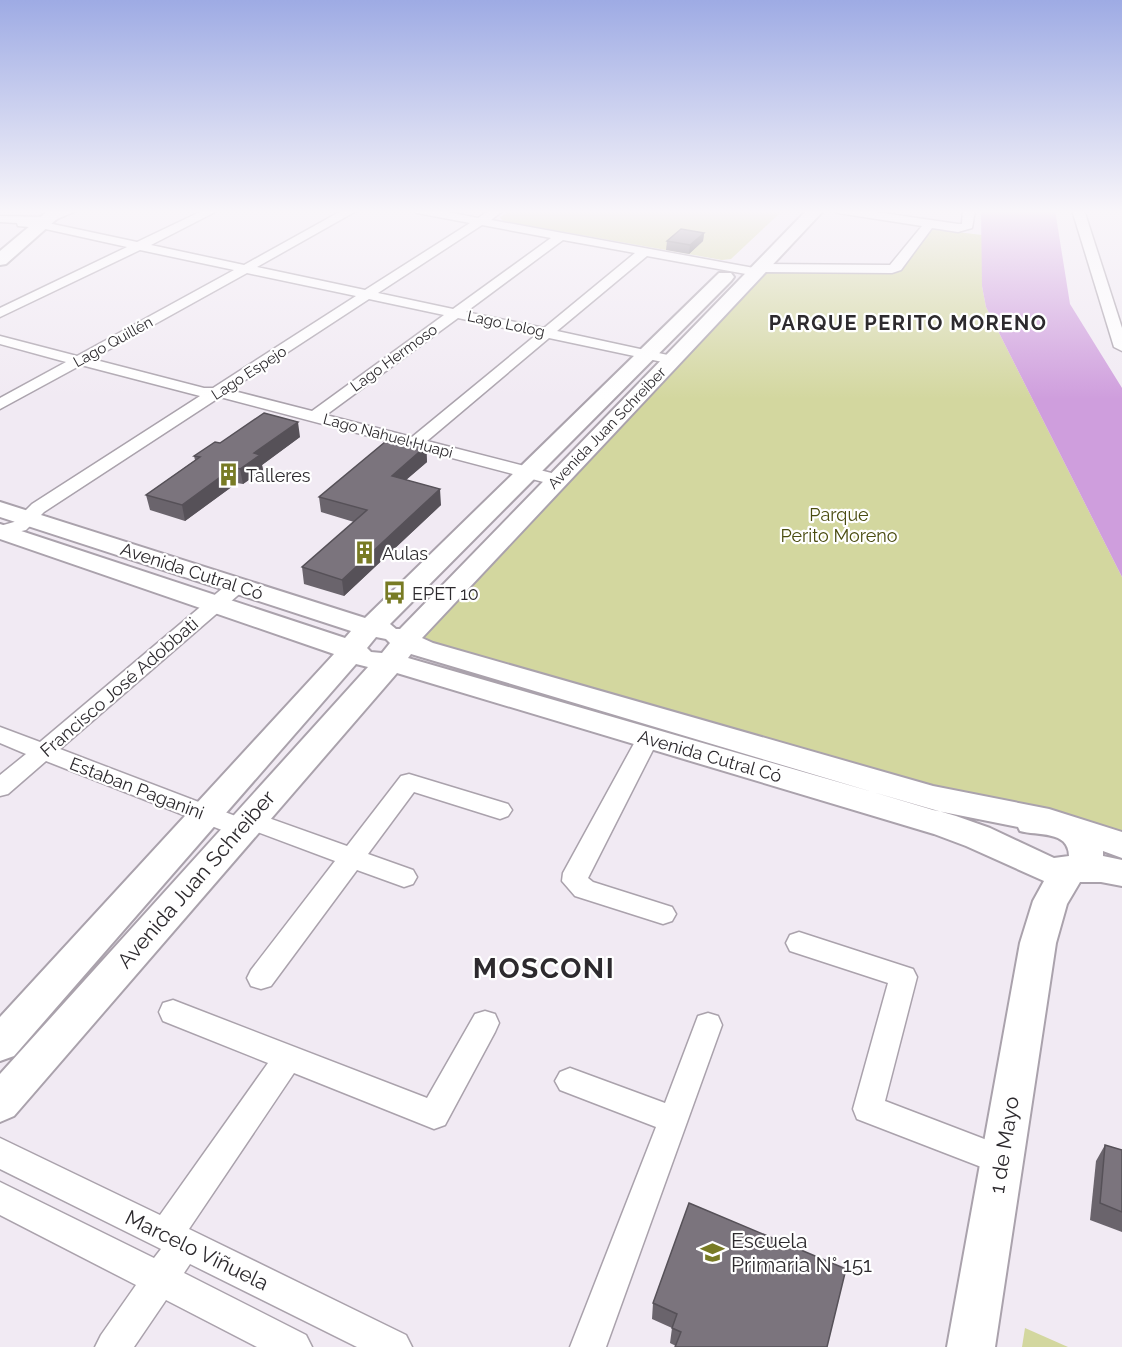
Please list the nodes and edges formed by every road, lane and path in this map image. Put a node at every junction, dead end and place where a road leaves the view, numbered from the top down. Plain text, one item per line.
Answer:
1 (83, 273) edge
2 (239, 273) edge
3 (264, 273) edge
4 (395, 273) edge
5 (511, 273) edge
6 (619, 273) edge
7 (730, 273) edge
8 (755, 273) edge
9 (1102, 273) edge
10 (363, 294) junction
11 (1116, 309) edge
12 (0, 313) edge
13 (455, 314) junction
14 (0, 332) edge
15 (547, 333) junction
16 (1120, 338) edge
17 (0, 340) edge
18 (647, 355) junction
19 (85, 358) junction
20 (672, 360) junction
21 (211, 390) junction
22 (0, 404) edge
23 (314, 417) junction
24 (415, 443) junction
25 (529, 472) junction
26 (557, 480) junction
27 (6, 520) edge
28 (237, 586) junction
29 (216, 604) junction
30 (379, 646) junction
31 (654, 728) junction
32 (0, 735) edge
33 (43, 751) junction
34 (0, 788) edge
35 (500, 810) dead end
36 (205, 814) junction
37 (245, 824) junction
38 (1059, 825) junction
39 (1122, 845) edge
40 (352, 858) junction
41 (1047, 863) junction
42 (1122, 873) edge
43 (404, 877) dead end
44 (663, 914) dead end
45 (799, 943) dead end
46 (261, 978) dead end
47 (173, 1012) dead end
48 (484, 1023) dead end
49 (708, 1025) dead end
50 (0, 1044) edge
51 (288, 1058) junction
52 (570, 1081) dead end
53 (0, 1103) edge
54 (673, 1120) junction
55 (0, 1154) edge
56 (1002, 1160) junction
57 (0, 1198) edge
58 (175, 1239) junction
59 (160, 1279) junction
60 (113, 1347) edge
61 (294, 1347) edge
62 (394, 1347) edge
63 (588, 1347) edge
64 (971, 1347) edge

1 - 12 street
2 - 19 street, Lago Quillén
3 - 10 street, Lago Lolog
4 - 10 street, Lago Espejo
5 - 13 street, Lago Hermoso
6 - 15 street
7 - 18 main road, Avenida Juan Schreiber
8 - 20 main road, Avenida Juan Schreiber
9 - 11 street
10 - 13 street, Lago Lolog
10 - 21 street, Lago Espejo
11 - 16 street
13 - 15 street, Lago Lolog
13 - 23 street, Lago Hermoso
14 - 19 street, Lago Nahuel Huapi
15 - 18 street, Lago Lolog
15 - 24 street
17 - 19 street, Lago Nahuel Huapi
18 - 20 street, Lago Lolog
18 - 25 main road, Avenida Juan Schreiber
19 - 21 street, Lago Nahuel Huapi
19 - 22 street, Lago Quillén
20 - 26 main road, Avenida Juan Schreiber
21 - 23 street, Lago Nahuel Huapi
21 - 27 street, Lago Espejo
23 - 24 street, Lago Nahuel Huapi
24 - 25 street, Lago Nahuel Huapi
25 - 26 street, Lago Nahuel Huapi
25 - 30 main road, Avenida Juan Schreiber
26 - 30 main road, Avenida Juan Schreiber
27 - 28 main road, Avenida Cutral Có
27 - 29 main road, Avenida Cutral Có
28 - 29 street, Francisco José Adobbati
28 - 30 main road, Avenida Cutral Có
29 - 30 main road, Avenida Cutral Có
29 - 33 street, Francisco José Adobbati
30 - 31 main road, Avenida Cutral Có
30 - 36 main road, Avenida Juan Schreiber
30 - 37 main road, Avenida Juan Schreiber
31 - 38 main road, Avenida Cutral Có
31 - 41 main road, Avenida Cutral Có
31 - 44 street
32 - 33 street, Estaban Paganini
33 - 34 street, Francisco José Adobbati
33 - 36 street, Estaban Paganini
35 - 40 street
36 - 37 street, Estaban Paganini
36 - 50 main road, Avenida Juan Schreiber
37 - 40 street, Estaban Paganini
37 - 53 main road, Avenida Juan Schreiber
38 - 39 main road, Avenida Cutral Có
38 - 41 main road
38 - 41 main road
40 - 43 street, Estaban Paganini
40 - 46 street
41 - 42 main road, Avenida Cutral Có
41 - 56 main road, 1 de Mayo
45 - 56 street
47 - 51 street
48 - 51 street
49 - 54 street
51 - 58 street
52 - 54 street
54 - 63 street
55 - 58 street, Marcelo Viñuela
56 - 64 main road, 1 de Mayo
57 - 59 street
58 - 59 street
58 - 62 street, Marcelo Viñuela
59 - 60 street
59 - 61 street

